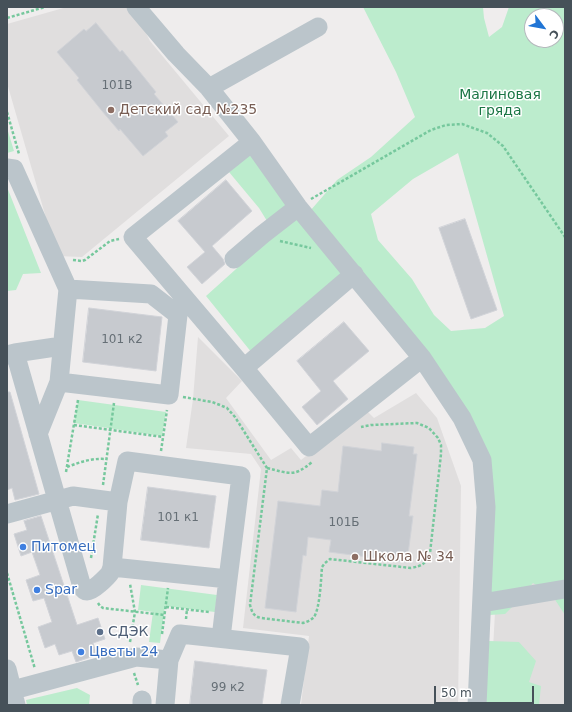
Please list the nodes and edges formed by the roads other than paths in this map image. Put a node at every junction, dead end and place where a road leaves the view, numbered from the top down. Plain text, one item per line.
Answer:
1 (138, 8) edge
2 (318, 27) dead end
3 (209, 88) junction
4 (252, 142) junction
5 (13, 161) edge
6 (298, 207) junction
7 (234, 258) dead end
8 (158, 267) junction
9 (354, 274) junction
10 (68, 289) junction
11 (151, 294) junction
12 (62, 346) junction
13 (11, 354) edge
14 (422, 358) junction
15 (244, 368) junction
16 (59, 382) junction
17 (38, 434) junction
18 (57, 500) junction
19 (118, 502) junction
20 (7, 514) edge
21 (112, 567) junction
22 (228, 579) junction
23 (565, 589) edge
24 (482, 603) junction
25 (221, 638) junction
26 (164, 659) junction
27 (10, 684) edge
28 (165, 705) edge
29 (290, 705) edge
30 (477, 705) edge

1 - 3 street
2 - 3 street
3 - 4 street
4 - 6 street
4 - 8 street
5 - 10 street
6 - 7 street
6 - 9 street
8 - 11 street
8 - 15 street
9 - 14 street
9 - 15 street
10 - 11 street
10 - 12 street
11 - 16 street
12 - 13 street
12 - 16 street
13 - 17 street
14 - 15 street
14 - 24 street
16 - 17 street
17 - 18 street
18 - 19 street
18 - 20 street
18 - 21 street
19 - 21 street
19 - 22 street
21 - 22 street
22 - 25 street
23 - 24 street
24 - 30 street
25 - 26 street
25 - 29 street
26 - 27 street
26 - 28 street

